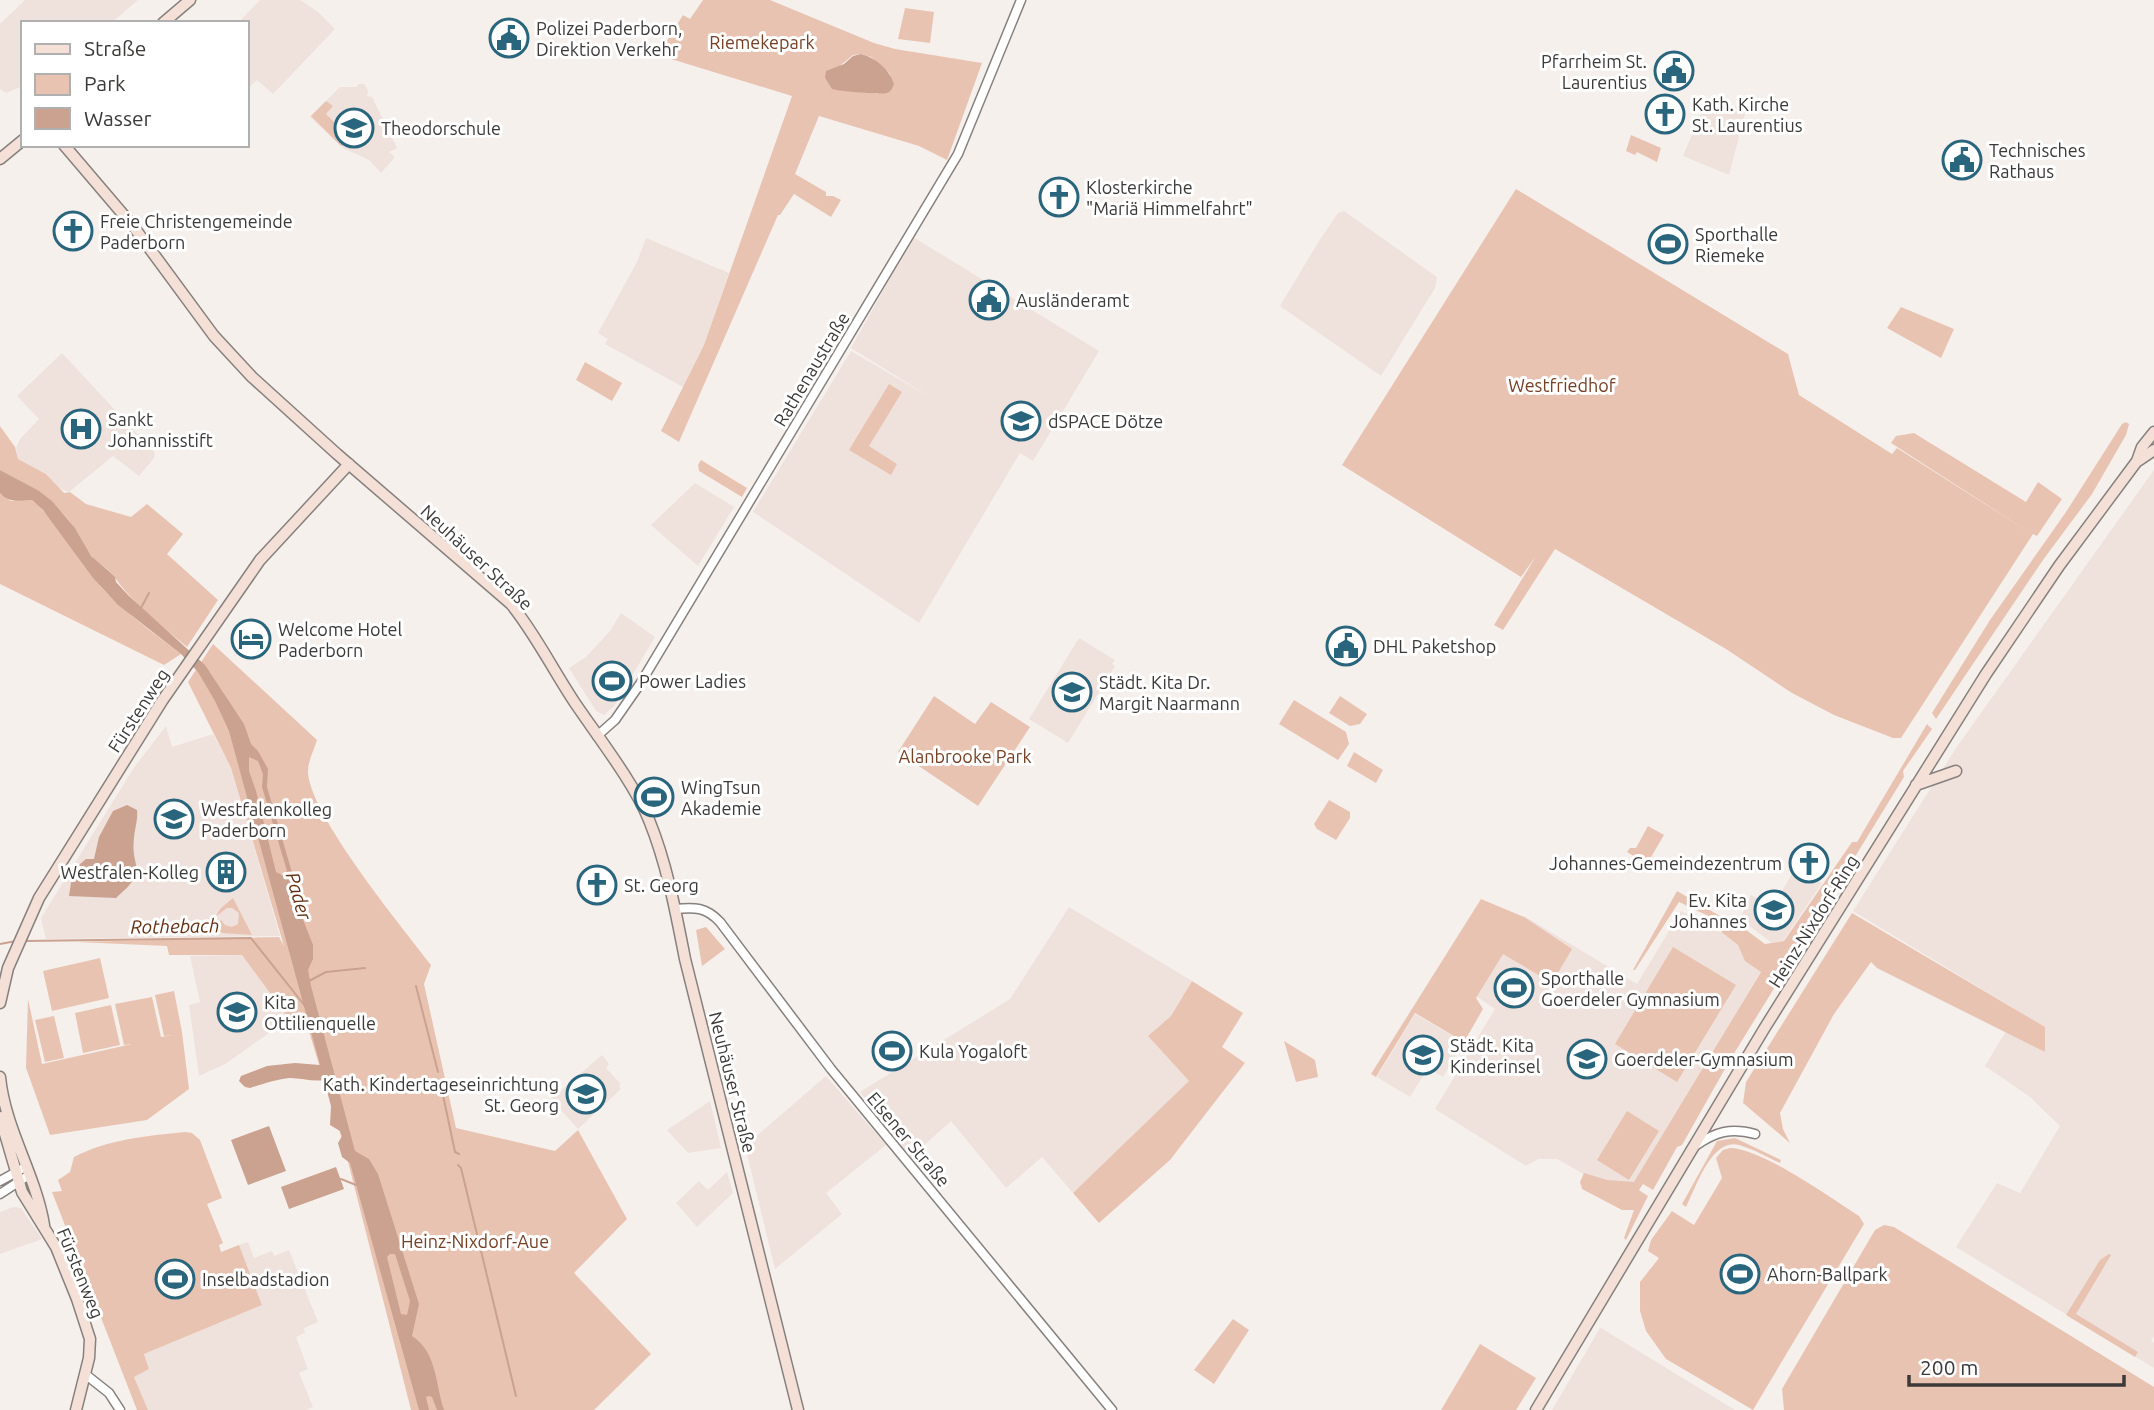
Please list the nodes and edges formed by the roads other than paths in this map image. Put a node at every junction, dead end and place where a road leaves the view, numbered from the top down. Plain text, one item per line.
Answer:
1 (190, 0) edge
2 (1021, 0) edge
3 (165, 21) edge
4 (21, 142) edge
5 (66, 147) edge
6 (0, 159) edge
7 (2154, 432) edge
8 (2153, 452) edge
9 (2137, 461) junction
10 (349, 464) junction
11 (597, 736) junction
12 (1956, 771) dead end
13 (1915, 786) junction
14 (675, 909) junction
15 (0, 1003) edge
16 (0, 1077) edge
17 (0, 1117) edge
18 (1755, 1135) dead end
19 (1695, 1146) junction
20 (28, 1170) junction
21 (17, 1177) junction
22 (0, 1181) edge
23 (0, 1194) edge
24 (44, 1226) junction
25 (85, 1374) junction
26 (76, 1410) edge
27 (120, 1410) edge
28 (798, 1410) edge
29 (1112, 1410) edge
30 (1536, 1410) edge

1 - 3 main road
2 - 11 street, Rathenaustraße
4 - 6 main road
5 - 10 main road, Neuhäuser Straße
7 - 9 main road, Heinz-Nixdorf-Ring
8 - 9 main road, Heinz-Nixdorf-Ring
9 - 13 main road, Heinz-Nixdorf-Ring
10 - 11 main road, Neuhäuser Straße
10 - 15 main road, Fürstenweg
11 - 14 main road, Neuhäuser Straße
12 - 13 main road
13 - 19 main road, Heinz-Nixdorf-Ring
14 - 28 main road, Neuhäuser Straße
14 - 29 street, Elsener Straße
16 - 20 main road, Fürstenweg
17 - 21 main road, Fürstenweg
18 - 19 street
19 - 30 main road, Heinz-Nixdorf-Ring
20 - 21 street
20 - 24 main road, Fürstenweg
21 - 22 street
21 - 23 street
21 - 24 main road, Fürstenweg
24 - 25 main road, Fürstenweg
25 - 26 main road, Fürstenweg
25 - 27 street

